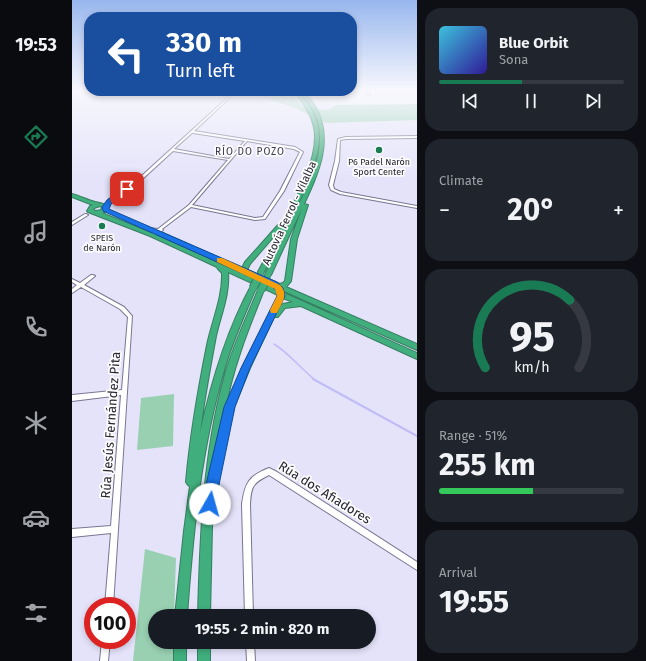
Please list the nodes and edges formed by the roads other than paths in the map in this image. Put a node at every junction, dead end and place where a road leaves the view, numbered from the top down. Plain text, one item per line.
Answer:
1 (205, 120) edge
2 (313, 120) edge
3 (320, 120) edge
4 (192, 132) junction
5 (417, 137) edge
6 (246, 141) junction
7 (173, 150) junction
8 (322, 156) junction
9 (230, 160) junction
10 (72, 195) edge
11 (72, 200) edge
12 (109, 201) joint
13 (294, 204) junction
14 (102, 206) junction
15 (190, 206) junction
16 (417, 207) edge
17 (92, 212) junction
18 (72, 224) edge
19 (155, 231) junction
20 (251, 258) junction
21 (210, 259) junction
22 (243, 274) junction
23 (289, 275) junction
24 (93, 276) dead end
25 (72, 280) edge
26 (225, 284) junction
27 (81, 285) junction
28 (271, 288) junction
29 (72, 291) edge
30 (320, 308) junction
31 (257, 344) junction
32 (417, 347) edge
33 (417, 356) edge
34 (124, 392) junction
35 (72, 398) edge
36 (211, 489) junction
37 (115, 530) junction
38 (72, 532) edge
39 (187, 540) junction
40 (417, 566) edge
41 (110, 597) edge
42 (182, 609) edge
43 (204, 609) edge
44 (249, 609) edge
45 (105, 649) edge
46 (180, 649) edge
47 (204, 649) edge
48 (250, 649) edge
49 (104, 661) edge
50 (180, 661) edge
51 (204, 661) edge
52 (251, 661) edge

1 - 4 street
2 - 13 highway, Autovía Ferrol - Vilalba
3 - 8 highway, Autovía Ferrol - Vilalba
4 - 6 street
4 - 7 street
5 - 16 street
6 - 9 street
6 - 15 street
7 - 9 street
7 - 12 street
8 - 23 highway
8 - 28 highway, Autovía Ferrol - Vilalba, bridge
9 - 15 street
10 - 14 highway
11 - 17 highway
12 - 14 highway
13 - 20 highway
13 - 28 highway, Autovía Ferrol - Vilalba, bridge
14 - 17 highway
14 - 17 highway
14 - 19 highway
15 - 19 street
17 - 18 street
17 - 19 highway
19 - 21 highway
20 - 21 highway
20 - 22 highway
21 - 22 highway
21 - 26 highway
22 - 26 highway
22 - 28 highway
23 - 28 highway
23 - 30 highway
24 - 27 street
25 - 27 street, Rúa Jesús Fernández Pita
26 - 39 highway
27 - 29 street
27 - 34 street, Rúa Jesús Fernández Pita
28 - 30 highway
28 - 31 highway
28 - 36 highway, Autovía Ferrol - Vilalba
28 - 39 highway, Autovía Ferrol - Vilalba
30 - 31 highway
30 - 32 highway
30 - 33 highway
31 - 36 highway
34 - 35 street
34 - 37 street, Rúa Jesús Fernández Pita
36 - 43 highway, Autovía Ferrol - Vilalba
37 - 38 street
37 - 41 street, Rúa Jesús Fernández Pita
39 - 42 highway, Autovía Ferrol - Vilalba
40 - 44 street, Rúa dos Afiadores
45 - 49 street
46 - 50 highway
47 - 51 highway
48 - 52 street

